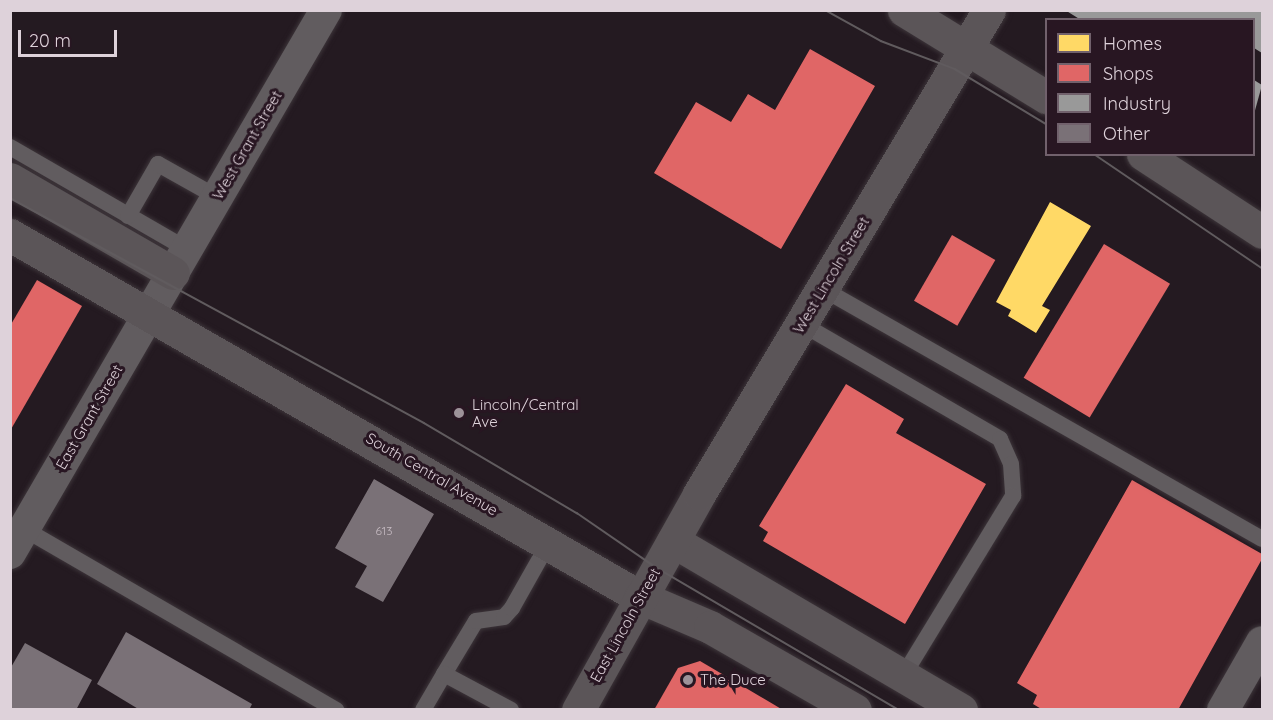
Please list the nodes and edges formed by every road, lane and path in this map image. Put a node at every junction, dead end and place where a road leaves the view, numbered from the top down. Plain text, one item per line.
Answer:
1 (326, 10) edge
2 (904, 10) edge
3 (989, 10) edge
4 (966, 49) junction
5 (1045, 96) edge
6 (10, 147) edge
7 (1146, 156) edge
8 (10, 178) edge
9 (217, 196) junction
10 (128, 216) junction
11 (1263, 232) edge
12 (10, 235) edge
13 (176, 268) junction
14 (823, 289) junction
15 (151, 312) junction
16 (802, 324) junction
17 (15, 535) edge
18 (1263, 539) edge
19 (673, 540) junction
20 (539, 560) dead end
21 (640, 597) junction
22 (1263, 642) edge
23 (444, 674) junction
24 (903, 676) junction
25 (337, 710) edge
26 (423, 710) edge
27 (511, 710) edge
28 (578, 710) edge
29 (855, 710) edge
30 (961, 710) edge
31 (1223, 710) edge

1 - 9 street, West Grant Street
2 - 4 main road
3 - 4 main road, West Lincoln Street
4 - 5 main road
4 - 14 main road, West Lincoln Street
6 - 10 lane
7 - 11 main road
8 - 13 main road
9 - 10 lane
9 - 13 street, West Grant Street
10 - 13 lane
12 - 15 main road, South Central Avenue
13 - 15 street, East Grant Street
14 - 16 main road, West Lincoln Street
14 - 18 lane
15 - 17 street, East Grant Street
15 - 21 main road, South Central Avenue
16 - 19 main road, West Lincoln Street
16 - 24 lane
17 - 25 lane
19 - 21 main road, East Lincoln Street
19 - 24 main road
20 - 23 lane
21 - 28 main road, East Lincoln Street
21 - 29 main road, South Central Avenue
22 - 31 street
23 - 26 lane
23 - 27 lane
24 - 30 main road

